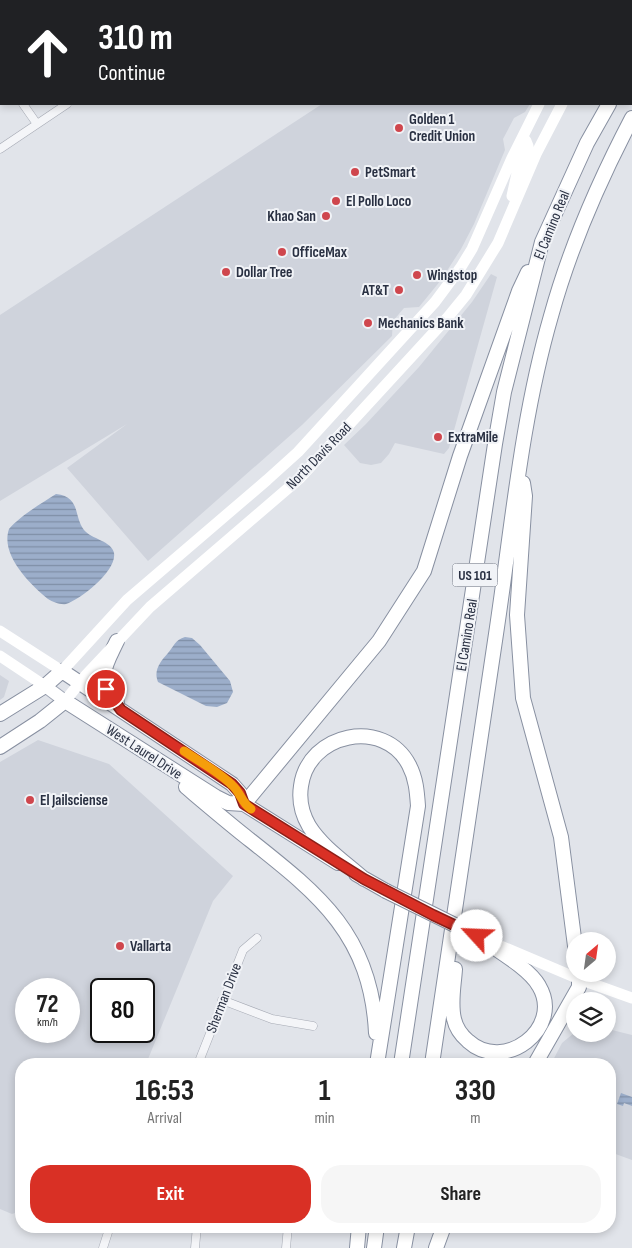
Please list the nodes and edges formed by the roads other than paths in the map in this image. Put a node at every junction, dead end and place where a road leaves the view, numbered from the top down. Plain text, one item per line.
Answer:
1 (24, 105) edge
2 (66, 105) edge
3 (539, 105) edge
4 (561, 105) edge
5 (608, 105) edge
6 (632, 118) edge
7 (37, 124) junction
8 (522, 137) junction
9 (0, 149) edge
10 (508, 220) junction
11 (542, 242) junction
12 (520, 464) junction
13 (0, 631) edge
14 (117, 641) junction
15 (0, 656) edge
16 (62, 671) junction
17 (79, 683) junction
18 (45, 686) junction
19 (65, 701) junction
20 (121, 710) junction
21 (0, 714) edge
22 (0, 747) edge
23 (141, 750) junction
24 (244, 804) junction
25 (364, 879) junction
26 (457, 898) junction
27 (573, 932) edge
28 (477, 936) junction
29 (257, 938) dead end
30 (566, 971) edge
31 (579, 982) edge
32 (593, 982) edge
33 (632, 998) edge
34 (222, 1000) junction
35 (313, 1026) dead end
36 (200, 1058) edge
37 (376, 1058) edge
38 (377, 1058) edge
39 (402, 1058) edge
40 (433, 1058) edge
41 (538, 1058) edge
42 (108, 1233) edge
43 (196, 1233) edge
44 (287, 1233) edge
45 (358, 1233) edge
46 (376, 1233) edge
47 (407, 1233) edge
48 (441, 1233) edge
49 (103, 1248) edge
50 (195, 1248) edge
51 (286, 1248) edge
52 (357, 1248) edge
53 (374, 1248) edge
54 (404, 1248) edge
55 (436, 1248) edge

1 - 7 street
2 - 7 street
3 - 8 main road, North Davis Road
4 - 10 main road, North Davis Road
5 - 11 highway, El Camino Real / US 101
6 - 12 highway, El Camino Real / US 101
7 - 9 street
8 - 10 main road
8 - 16 main road, North Davis Road
10 - 14 main road, North Davis Road
11 - 24 highway
11 - 39 highway, El Camino Real / US 101
12 - 26 highway, El Camino Real / US 101
12 - 27 highway
13 - 16 main road, West Laurel Drive
14 - 17 main road, North Davis Road
14 - 20 highway
15 - 18 main road, West Laurel Drive
16 - 17 highway, West Laurel Drive
16 - 18 highway, North Davis Road
17 - 19 main road, North Davis Road
17 - 20 highway, West Laurel Drive
18 - 19 main road, West Laurel Drive
18 - 21 highway, North Davis Road
19 - 22 highway, North Davis Road
19 - 23 highway, West Laurel Drive
20 - 24 highway, West Laurel Drive
23 - 24 highway, West Laurel Drive
23 - 37 highway
24 - 25 highway, West Laurel Drive
25 - 28 highway, West Laurel Drive, bridge
25 - 38 highway
26 - 28 highway
26 - 40 highway, El Camino Real / US 101
28 - 30 main road, West Laurel Drive
29 - 34 street, Sherman Drive
31 - 41 highway
32 - 33 main road, West Laurel Drive
34 - 35 street
34 - 36 street, Sherman Drive
42 - 49 street
43 - 50 street
44 - 51 street
45 - 52 highway
46 - 53 highway
47 - 54 highway
48 - 55 highway

